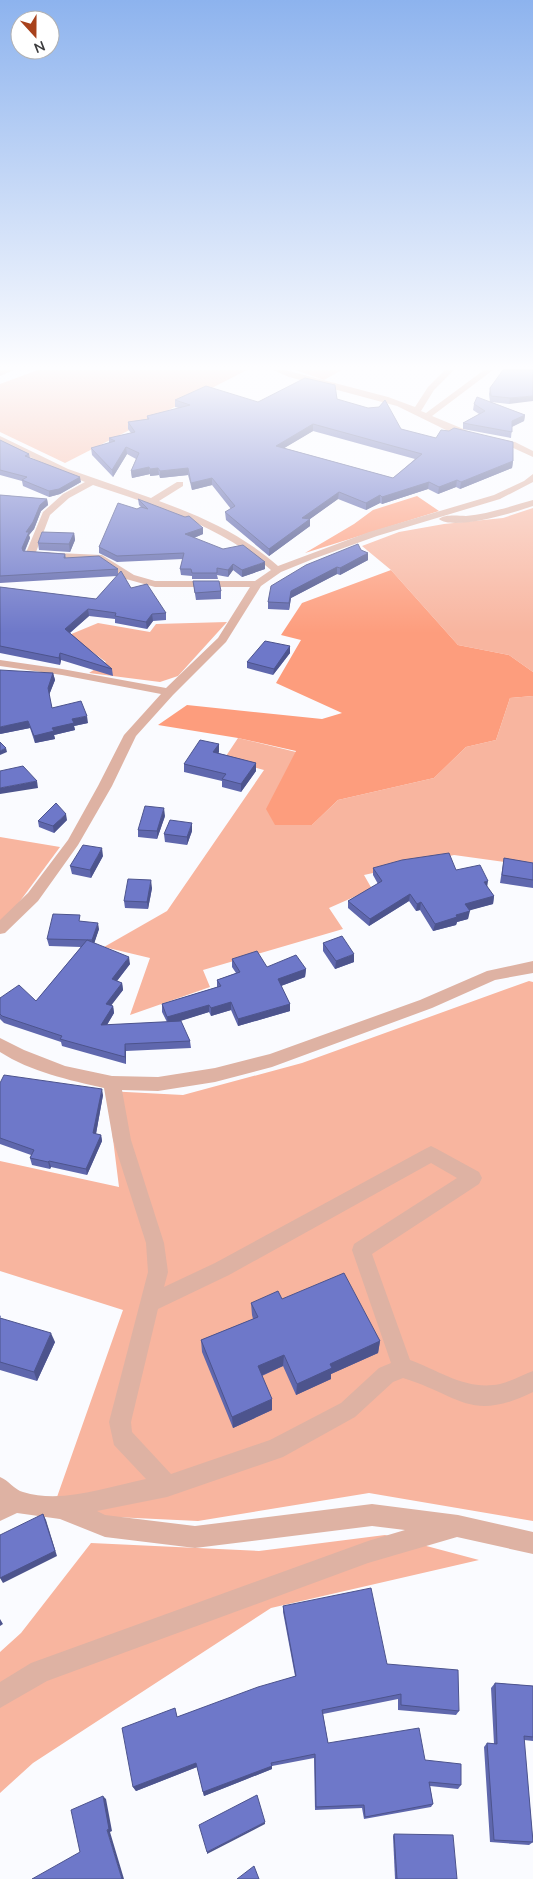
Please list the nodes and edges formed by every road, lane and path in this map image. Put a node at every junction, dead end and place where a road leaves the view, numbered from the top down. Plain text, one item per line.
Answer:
1 (39, 458) edge
2 (533, 477) edge
3 (93, 481) junction
4 (180, 484) dead end
5 (151, 502) junction
6 (533, 502) edge
7 (428, 518) junction
8 (277, 570) junction
9 (257, 584) junction
10 (0, 664) edge
11 (169, 692) junction
12 (0, 929) edge
13 (533, 967) edge
14 (0, 1044) edge
15 (112, 1083) junction
16 (149, 1304) junction
17 (403, 1368) junction
18 (533, 1381) edge
19 (167, 1486) junction
20 (5, 1500) edge
21 (60, 1508) junction
22 (458, 1526) junction
23 (533, 1544) edge
24 (0, 1696) edge

1 - 3 street
2 - 7 street
3 - 5 street
3 - 9 street
4 - 5 street
5 - 8 street
6 - 7 street
7 - 8 street
8 - 9 street
9 - 11 street
10 - 11 street
11 - 12 street
13 - 15 street
14 - 15 street
15 - 16 street
16 - 17 street
16 - 19 street
17 - 18 street
17 - 19 street
19 - 21 street
20 - 21 street
21 - 22 street
22 - 23 street
22 - 24 street

